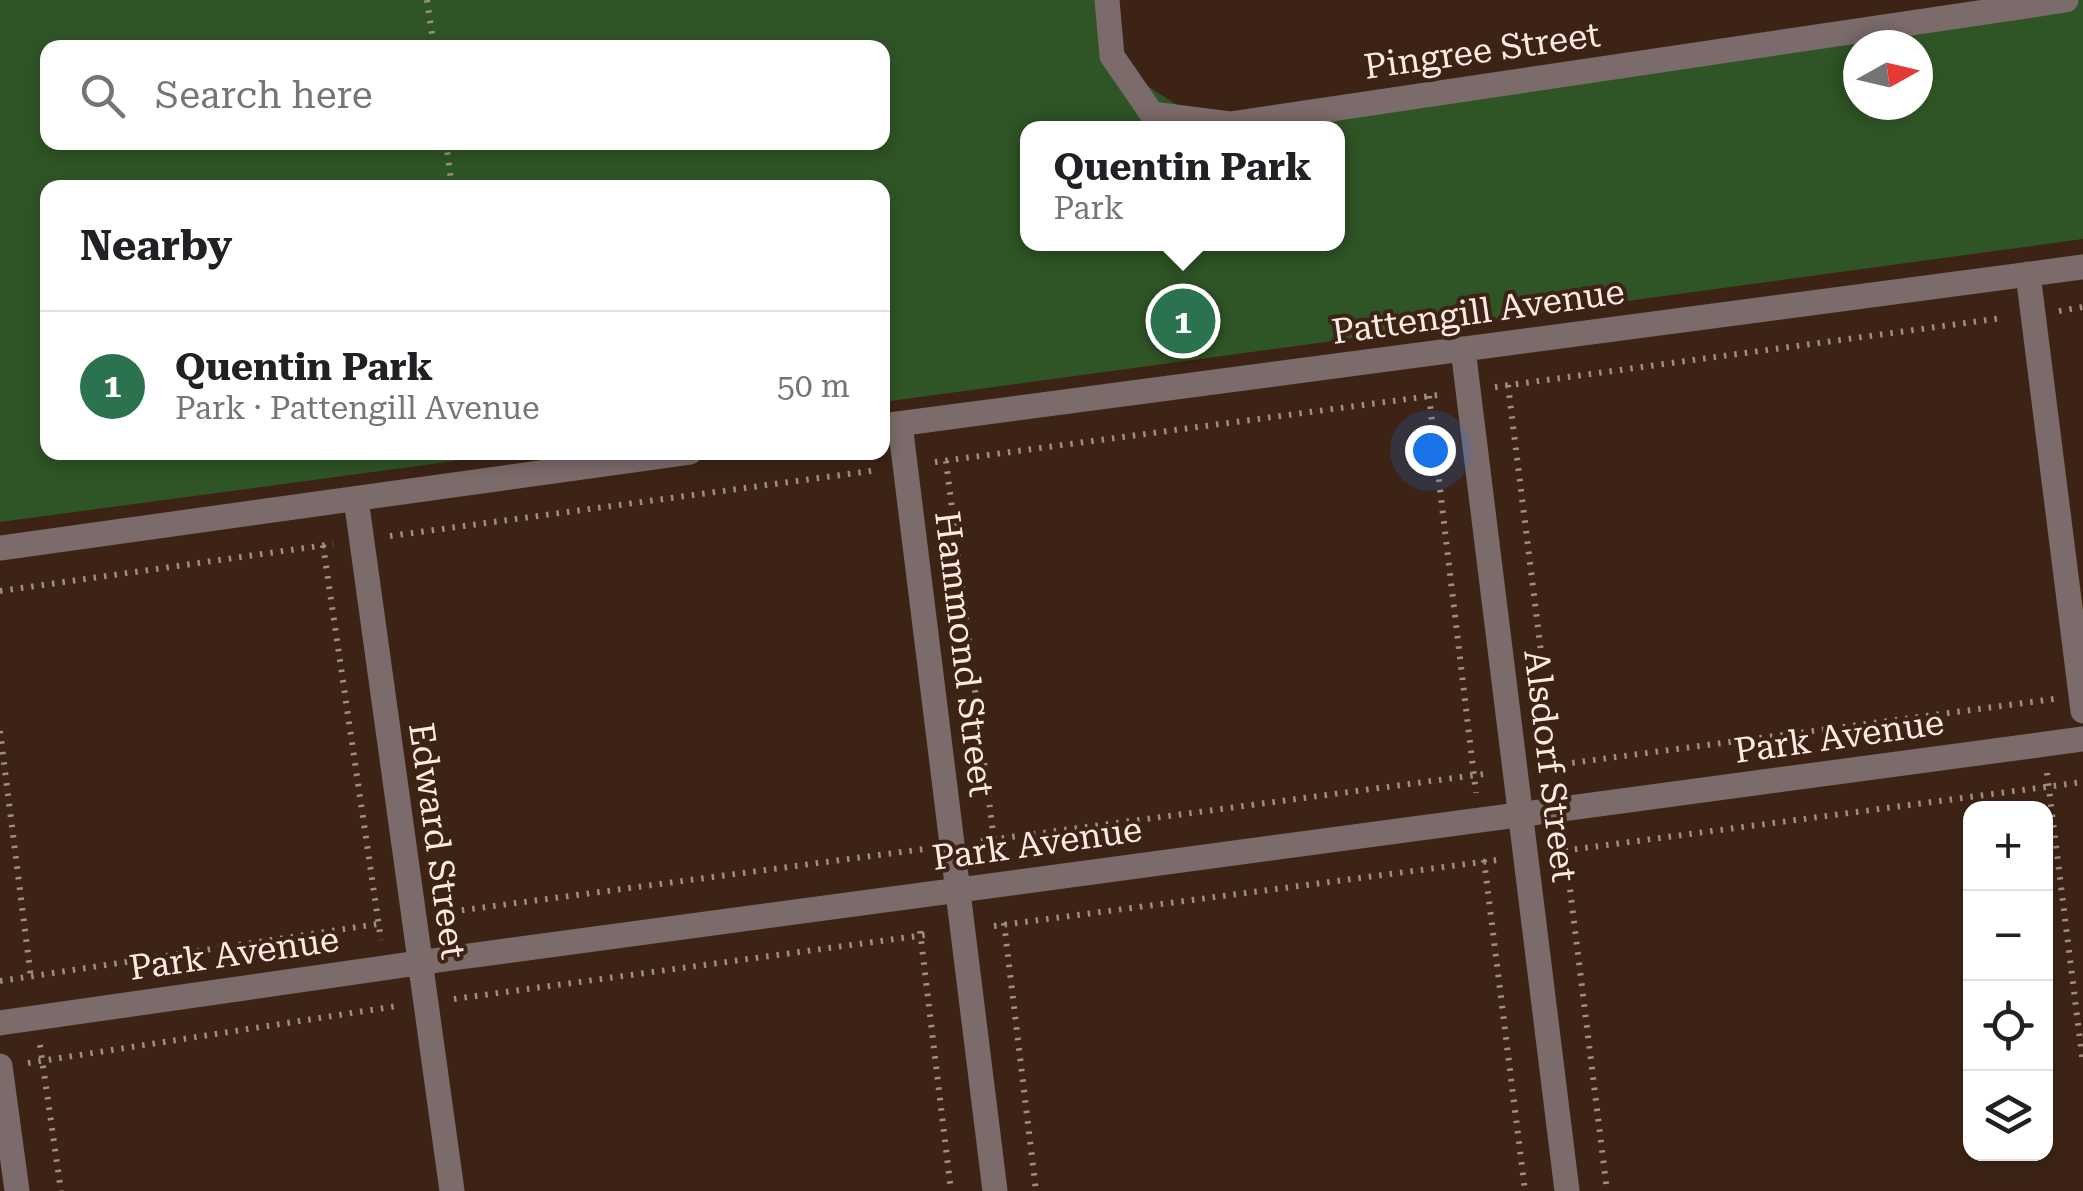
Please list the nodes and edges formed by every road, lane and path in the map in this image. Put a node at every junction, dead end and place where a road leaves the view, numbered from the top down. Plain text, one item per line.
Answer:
1 (428, 0) edge
2 (1106, 0) edge
3 (2066, 0) edge
4 (433, 40) edge
5 (1207, 121) edge
6 (1250, 121) edge
7 (447, 150) edge
8 (451, 180) edge
9 (2083, 266) edge
10 (2028, 274) junction
11 (2083, 308) edge
12 (2033, 314) junction
13 (1463, 349) junction
14 (1468, 391) junction
15 (891, 425) edge
16 (633, 460) edge
17 (946, 461) junction
18 (906, 466) junction
19 (356, 499) junction
20 (361, 540) junction
21 (324, 545) junction
22 (0, 548) edge
23 (0, 591) edge
24 (2036, 701) junction
25 (2082, 703) edge
26 (0, 731) edge
27 (2083, 739) edge
28 (2042, 745) junction
29 (1516, 770) junction
30 (2083, 782) edge
31 (2049, 787) junction
32 (1521, 815) junction
33 (994, 840) junction
34 (953, 845) junction
35 (911, 851) junction
36 (1526, 856) junction
37 (999, 884) junction
38 (959, 890) junction
39 (916, 896) junction
40 (413, 918) junction
41 (378, 924) junction
42 (1004, 925) junction
43 (964, 930) junction
44 (921, 936) junction
45 (418, 962) junction
46 (385, 967) junction
47 (31, 977) junction
48 (0, 981) edge
49 (425, 1003) junction
50 (392, 1007) junction
51 (36, 1018) junction
52 (0, 1023) edge
53 (42, 1061) junction
54 (2083, 1064) edge
55 (0, 1067) edge
56 (18, 1191) edge
57 (61, 1191) edge
58 (452, 1191) edge
59 (951, 1191) edge
60 (995, 1191) edge
61 (1036, 1191) edge
62 (1567, 1191) edge

1 - 4 path
2 - 5 street, Pingree Street
3 - 6 street, Pingree Street
7 - 8 path
9 - 10 street, Pattengill Avenue
10 - 12 street
10 - 13 street, Pattengill Avenue
11 - 12 path
12 - 14 path
12 - 25 street
13 - 14 street, Alsdorf Street
13 - 15 street, Pattengill Avenue
14 - 17 path
14 - 29 street, Alsdorf Street
15 - 18 street, Hammond Street
16 - 19 street
17 - 18 path
17 - 33 path
18 - 20 path
18 - 34 street, Hammond Street
19 - 20 street, Edward Street
19 - 22 street
20 - 21 path
20 - 40 street, Edward Street
21 - 23 path
21 - 41 path
24 - 25 path
24 - 28 path
24 - 29 path
26 - 47 path
27 - 28 street, Park Avenue
28 - 31 path
28 - 32 street, Park Avenue
29 - 32 street, Alsdorf Street
29 - 33 path
30 - 31 path
31 - 36 path
31 - 54 path
32 - 36 street, Alsdorf Street
32 - 37 street, Park Avenue
33 - 34 path
33 - 37 path
34 - 35 path
34 - 38 street, Hammond Street
35 - 39 path
35 - 40 path
36 - 42 path
36 - 62 street, Alsdorf Street
37 - 38 street, Park Avenue
37 - 42 path
38 - 39 street, Park Avenue
38 - 43 street, Hammond Street
39 - 44 path
39 - 45 street, Park Avenue
40 - 41 path
40 - 45 street, Edward Street
41 - 46 path
41 - 47 path
42 - 43 path
42 - 61 path
43 - 44 path
43 - 60 street, Hammond Street
44 - 49 path
44 - 59 path
45 - 46 street, Park Avenue
45 - 49 street, Edward Street
46 - 50 path
46 - 51 street, Park Avenue
47 - 48 path
47 - 51 path
49 - 50 path
49 - 58 street, Edward Street
50 - 53 path
51 - 52 street, Park Avenue
51 - 53 path
53 - 55 path
53 - 57 path
55 - 56 street

